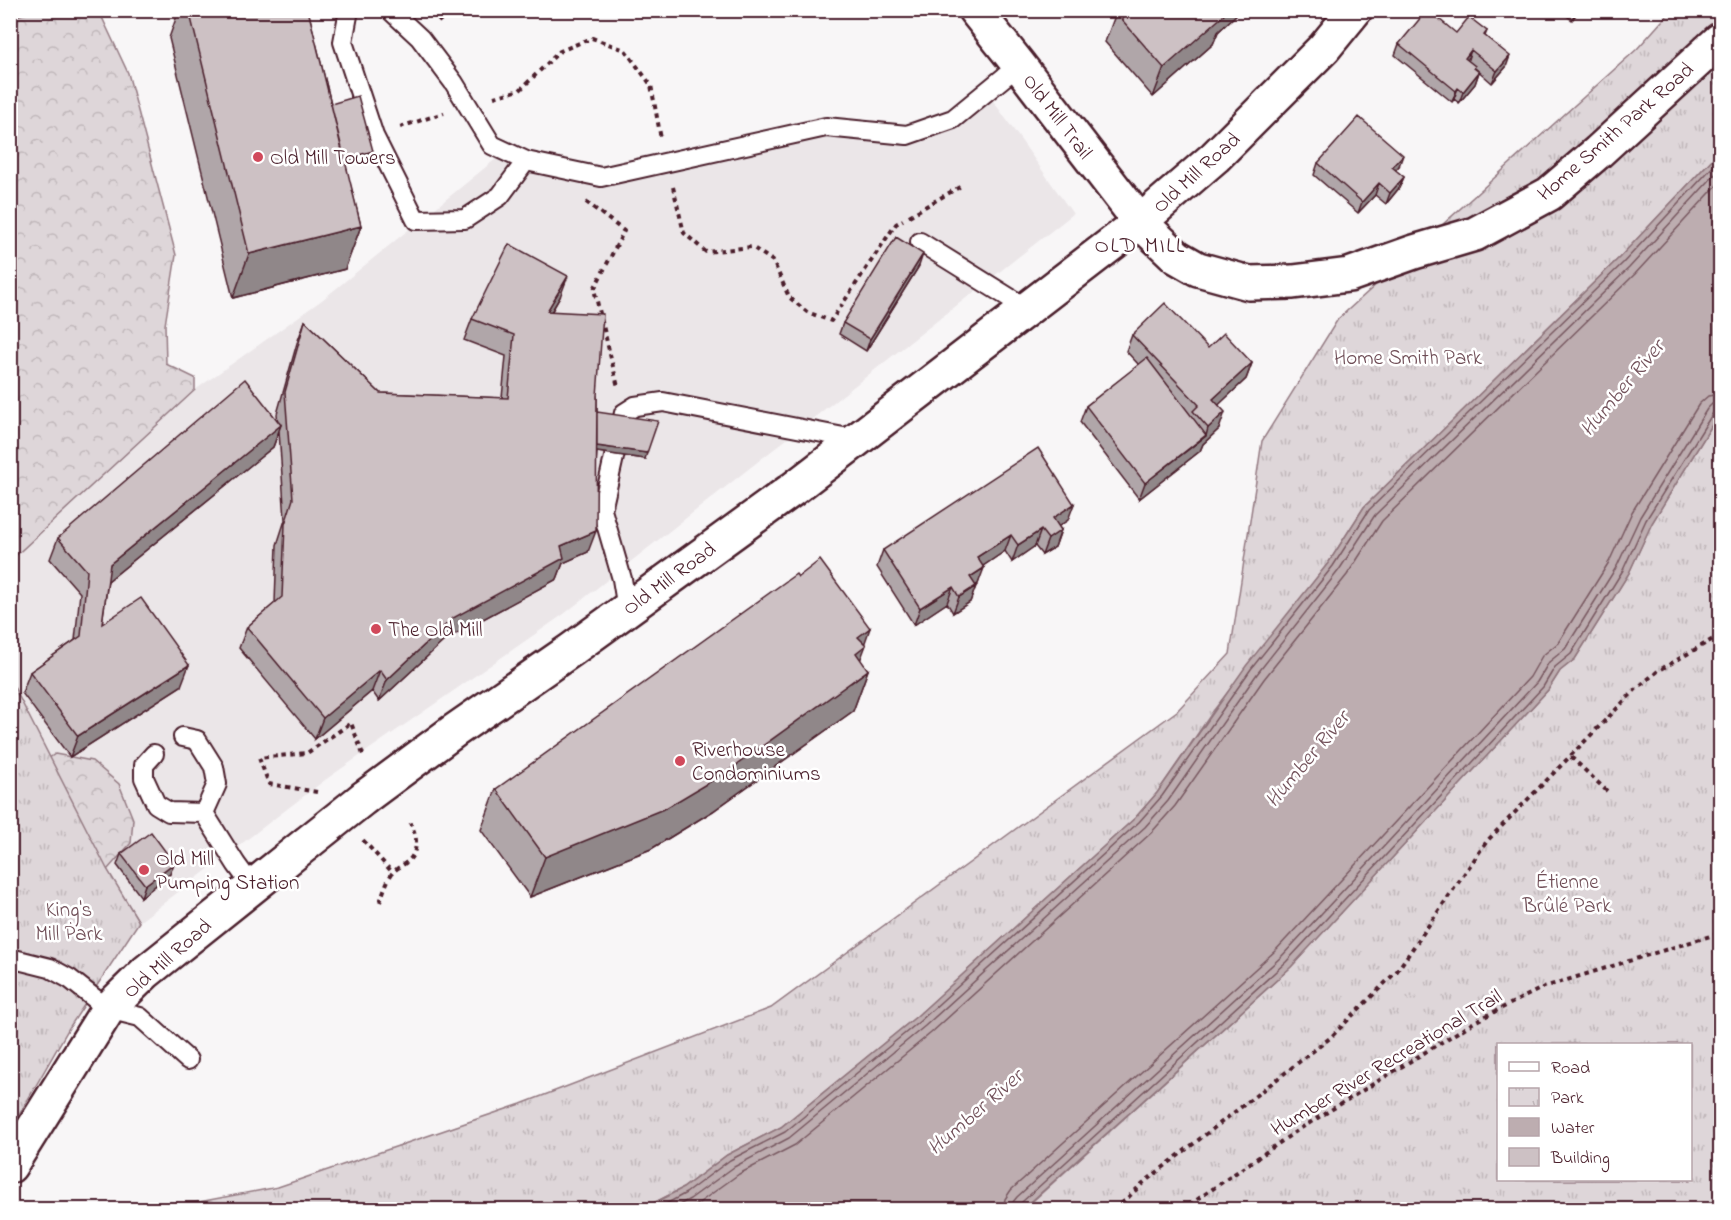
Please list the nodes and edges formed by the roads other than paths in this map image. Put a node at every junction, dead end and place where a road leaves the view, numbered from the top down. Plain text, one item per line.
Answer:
1 (349, 10) edge
2 (390, 10) edge
3 (975, 10) edge
4 (1355, 10) edge
5 (1720, 40) edge
6 (1019, 64) junction
7 (526, 161) junction
8 (1140, 222) junction
9 (920, 242) dead end
10 (1026, 308) junction
11 (859, 440) junction
12 (627, 609) junction
13 (183, 737) dead end
14 (154, 754) dead end
15 (204, 813) junction
16 (252, 886) junction
17 (10, 958) edge
18 (108, 1009) junction
19 (188, 1060) dead end
20 (10, 1166) edge

1 - 7 lane
2 - 7 lane
3 - 6 street, Old Mill Trail
4 - 8 street, Old Mill Road
5 - 8 street, Home Smith Park Road
6 - 7 lane
6 - 8 street, Old Mill Trail
8 - 10 street, Old Mill Road
9 - 10 lane
10 - 11 street, Old Mill Road
11 - 12 street, Old Mill Road
11 - 12 lane
12 - 16 street, Old Mill Road, bridge
13 - 15 lane
14 - 15 lane
15 - 16 lane
16 - 18 street, Old Mill Road
17 - 18 lane
18 - 19 lane
18 - 20 street, Old Mill Road

